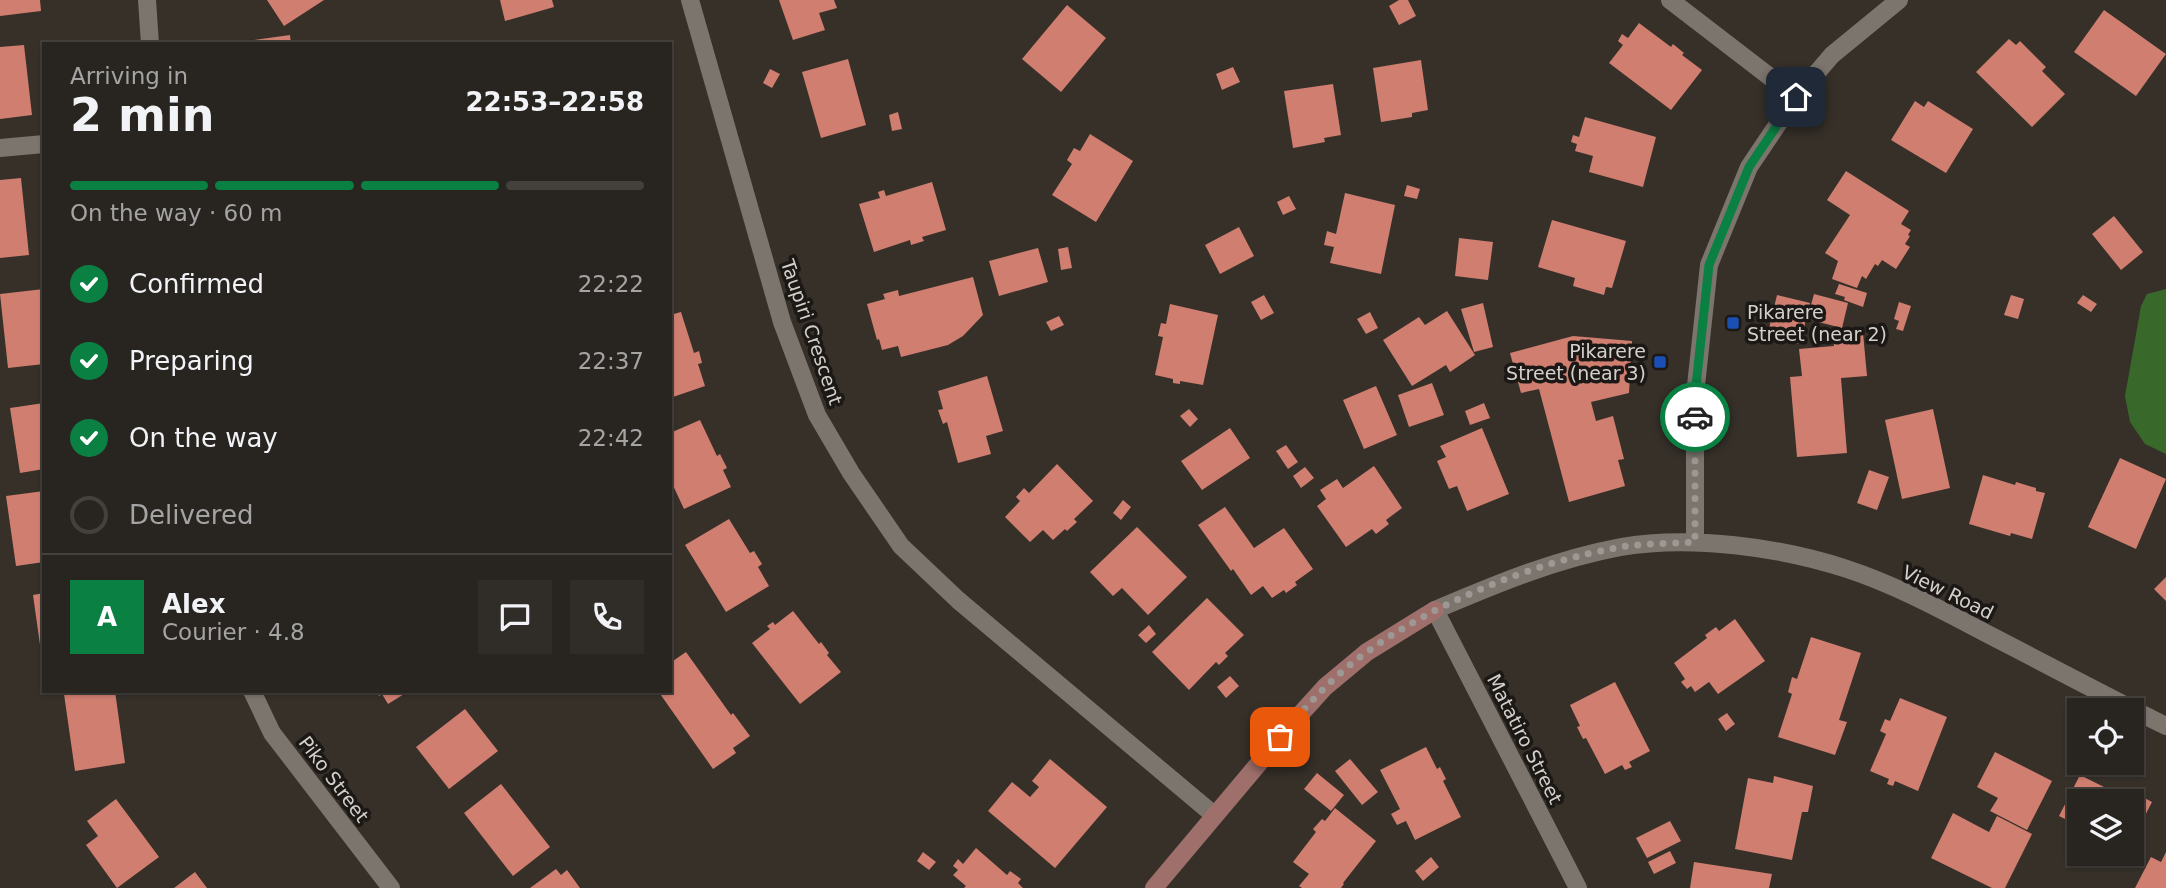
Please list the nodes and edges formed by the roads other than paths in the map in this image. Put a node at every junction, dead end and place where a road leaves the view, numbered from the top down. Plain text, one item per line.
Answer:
1 (147, 0) edge
2 (690, 0) edge
3 (1670, 0) edge
4 (1899, 0) edge
5 (150, 42) edge
6 (1796, 97) junction
7 (42, 144) edge
8 (0, 148) edge
9 (1695, 542) junction
10 (1435, 610) junction
11 (253, 693) edge
12 (2166, 726) edge
13 (1214, 816) junction
14 (391, 888) edge
15 (1154, 888) edge
16 (1578, 888) edge

1 - 5 street
2 - 13 street, Taupiri Crescent
3 - 6 street
4 - 6 street
6 - 9 street
7 - 8 street
9 - 10 street, View Road
9 - 12 street, View Road
10 - 13 street
10 - 16 street, Matatiro Street
11 - 14 street, Piko Street
13 - 15 street

